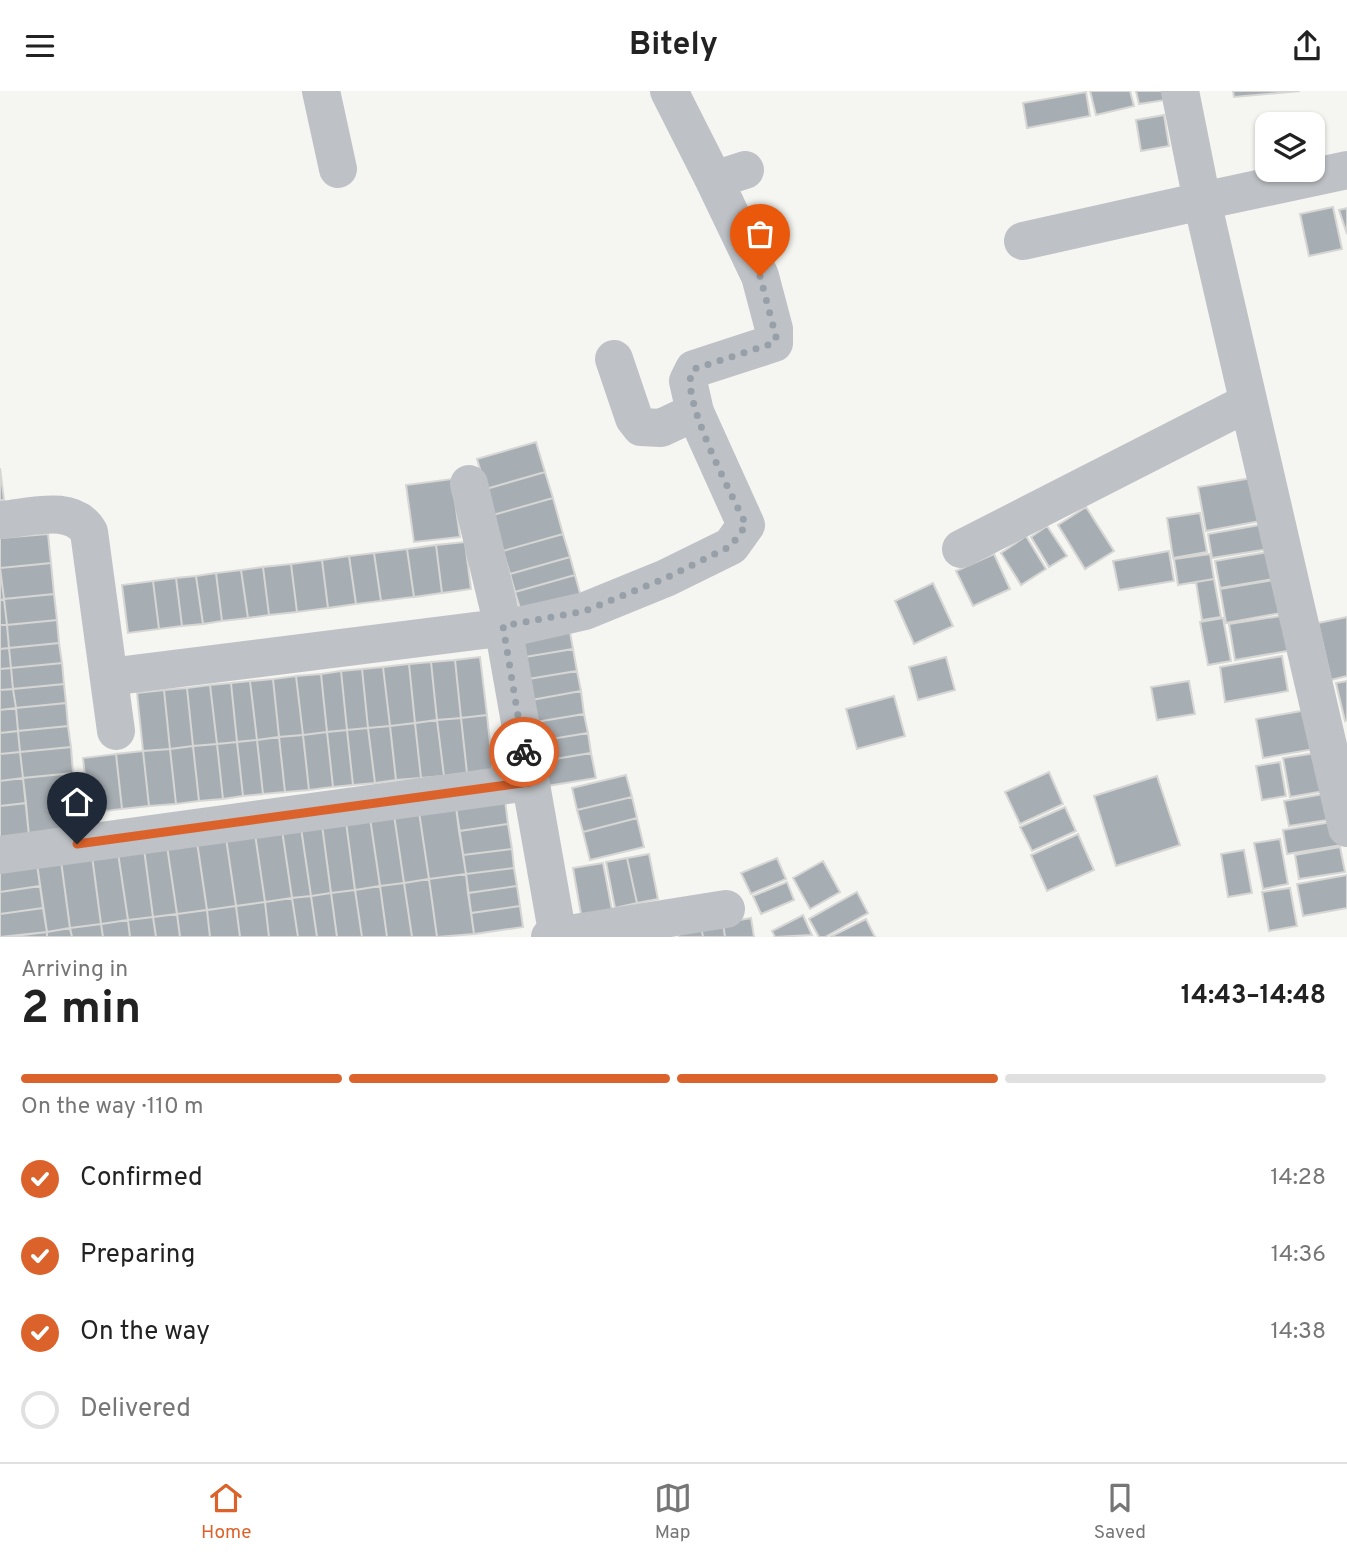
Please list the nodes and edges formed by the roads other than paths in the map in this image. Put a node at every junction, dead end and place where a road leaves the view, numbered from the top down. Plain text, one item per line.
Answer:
1 (321, 91) edge
2 (669, 91) edge
3 (1180, 91) edge
4 (338, 169) dead end
5 (1347, 170) edge
6 (1202, 201) junction
7 (1023, 241) dead end
8 (614, 359) dead end
9 (1247, 403) junction
10 (695, 412) junction
11 (470, 484) dead end
12 (0, 520) edge
13 (961, 549) dead end
14 (503, 626) junction
15 (109, 677) junction
16 (116, 731) dead end
17 (529, 782) junction
18 (1347, 828) edge
19 (0, 855) edge
20 (726, 909) dead end
21 (556, 937) edge

1 - 4 street
2 - 10 street
3 - 6 street
5 - 6 street
6 - 7 street
6 - 9 street
8 - 10 street
9 - 13 street
9 - 18 street
10 - 14 street
11 - 14 street
12 - 15 street
14 - 15 street
14 - 17 street
15 - 16 street
17 - 19 street
17 - 21 street
20 - 21 street

